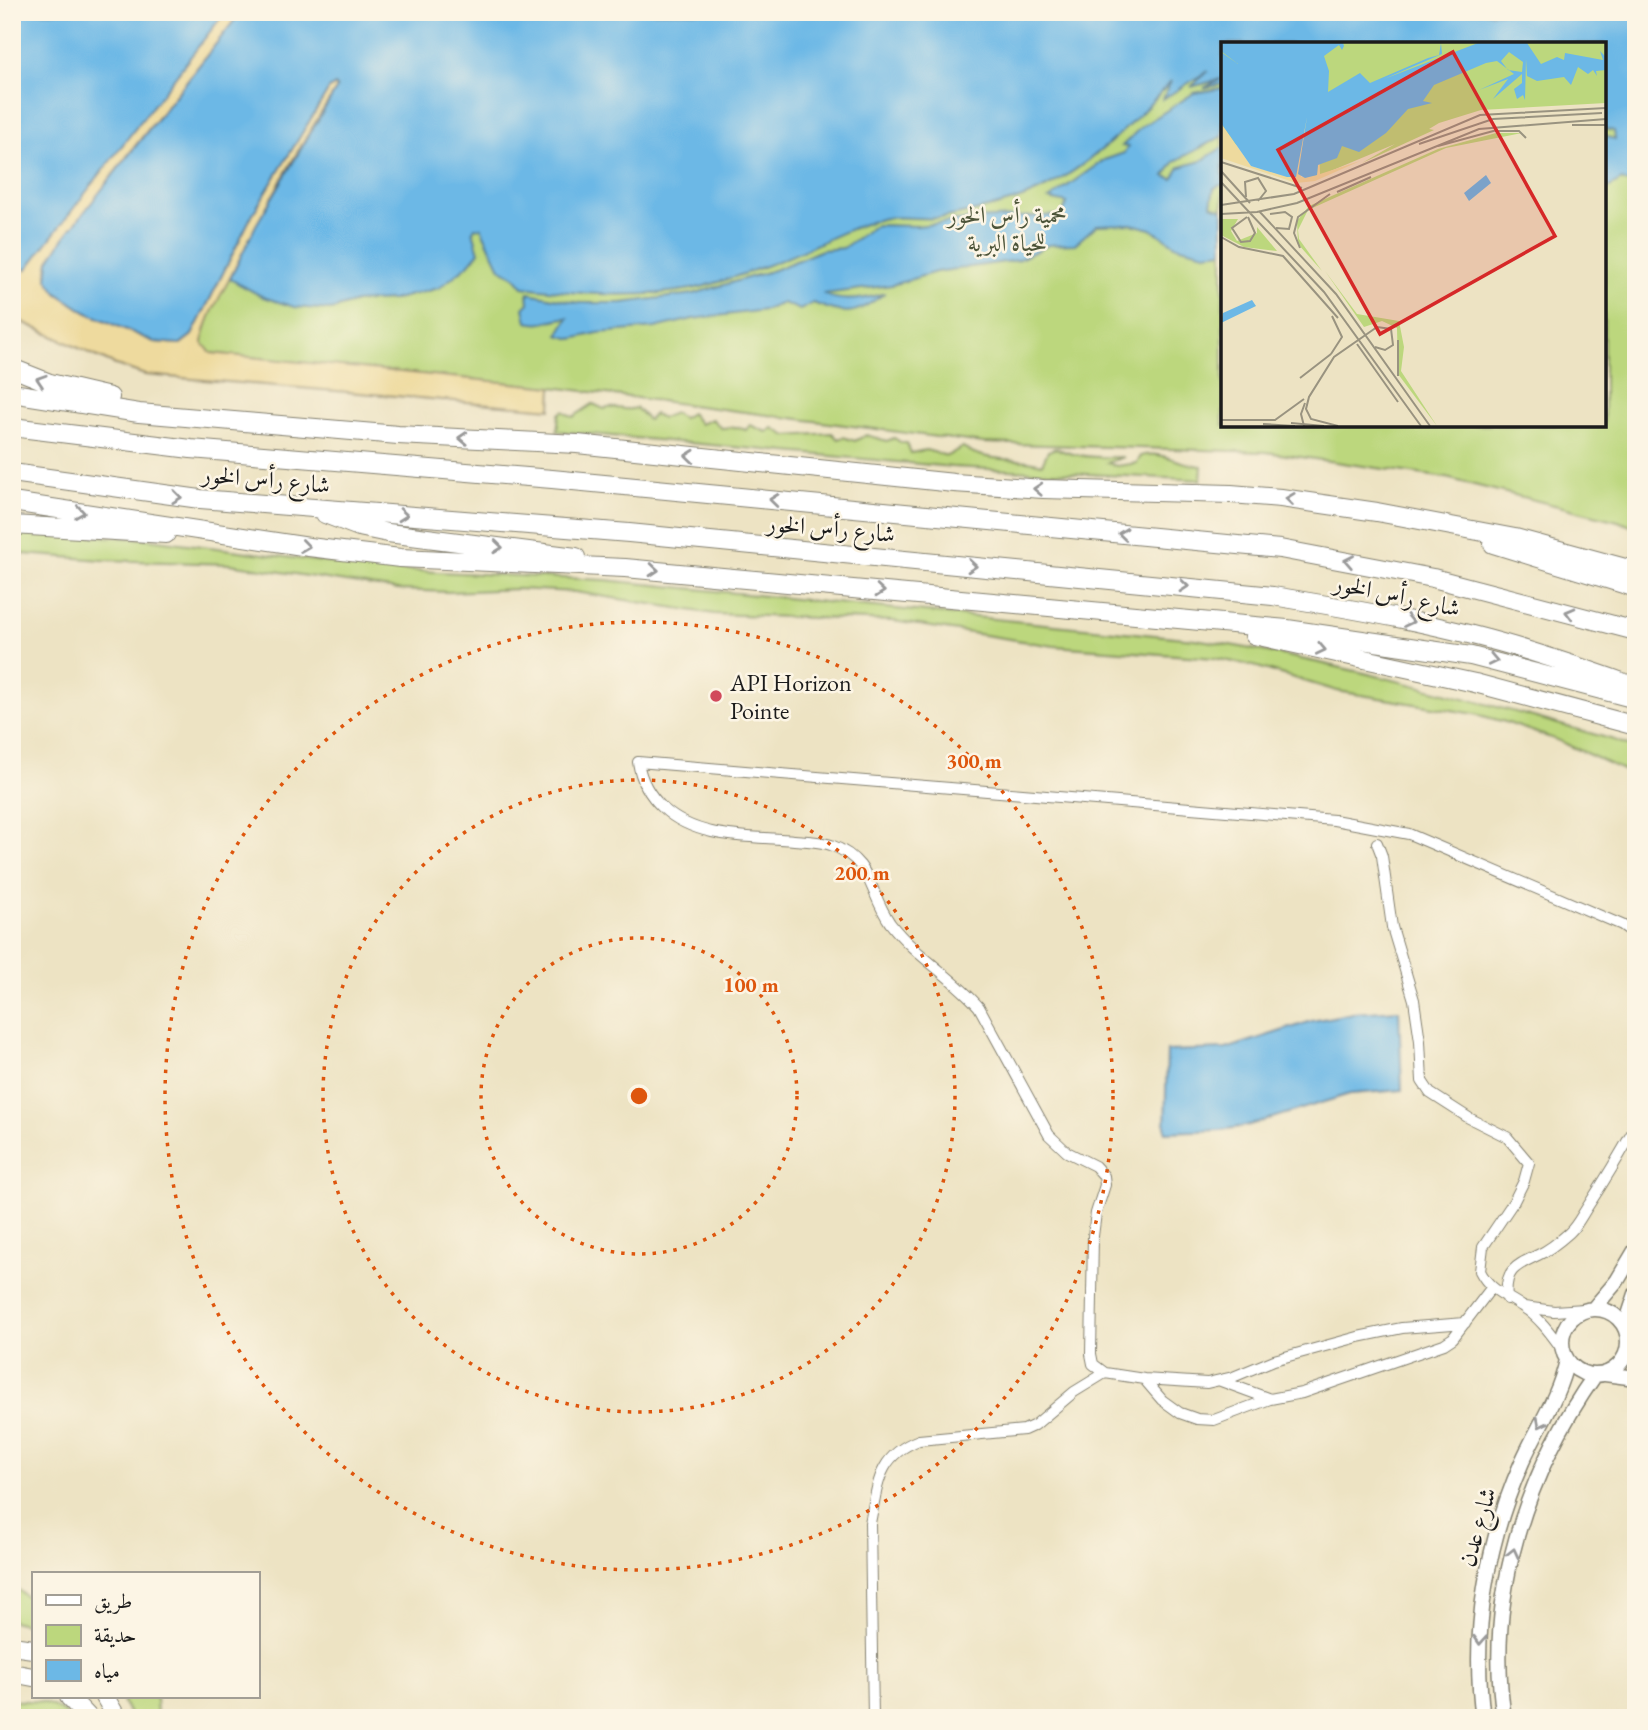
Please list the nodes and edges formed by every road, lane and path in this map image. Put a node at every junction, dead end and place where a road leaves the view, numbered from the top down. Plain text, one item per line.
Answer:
1 (12, 368) edge
2 (12, 393) edge
3 (12, 426) edge
4 (398, 435) junction
5 (12, 472) edge
6 (12, 502) edge
7 (313, 508) junction
8 (1430, 523) junction
9 (12, 525) edge
10 (203, 529) junction
11 (625, 568) junction
12 (1636, 571) edge
13 (1636, 588) edge
14 (1158, 615) junction
15 (1636, 631) edge
16 (1636, 687) edge
17 (1636, 699) edge
18 (1574, 710) junction
19 (1636, 726) edge
20 (1636, 736) edge
21 (1377, 843) dead end
22 (1636, 935) edge
23 (1636, 1126) edge
24 (1636, 1249) edge
25 (1492, 1287) junction
26 (1636, 1294) edge
27 (1507, 1299) junction
28 (1524, 1307) junction
29 (1589, 1309) junction
30 (1465, 1323) junction
31 (1630, 1336) edge
32 (1564, 1354) junction
33 (1105, 1373) junction
34 (1600, 1375) junction
35 (1636, 1378) edge
36 (1143, 1380) junction
37 (1220, 1381) junction
38 (1270, 1399) junction
39 (12, 1646) edge
40 (32, 1649) edge
41 (12, 1673) edge
42 (32, 1677) edge
43 (70, 1698) edge
44 (106, 1698) edge
45 (89, 1718) edge
46 (117, 1718) edge
47 (873, 1718) edge
48 (1483, 1718) edge
49 (1504, 1718) edge

4 -> 1 highway
2 - 4 highway
15 -> 3 highway, شارع رأس الخور
8 -> 4 highway
5 -> 7 highway, شارع رأس الخور
6 -> 10 highway
7 -> 11 highway
7 -> 16 highway, شارع رأس الخور
8 - 12 highway
8 - 13 highway
9 - 10 highway
10 -> 11 highway
11 -> 14 highway
14 -> 17 highway
14 -> 18 highway
18 - 19 highway
18 - 20 highway
21 - 25 street
22 - 33 street
23 - 27 street
24 - 29 street
25 - 27 street
25 - 30 street
26 - 31 street
27 - 28 street
28 - 29 street
28 - 32 street
29 - 31 street
29 - 32 street
30 - 37 street
30 - 38 street
31 - 34 street
32 - 34 street
32 -> 48 street, شارع عدن
33 - 36 street
33 - 47 street
34 - 35 street
49 -> 34 street, شارع عدن
36 - 37 street
36 - 38 street
37 - 38 street
39 - 40 highway
41 - 42 highway
43 - 45 highway
44 - 46 highway

